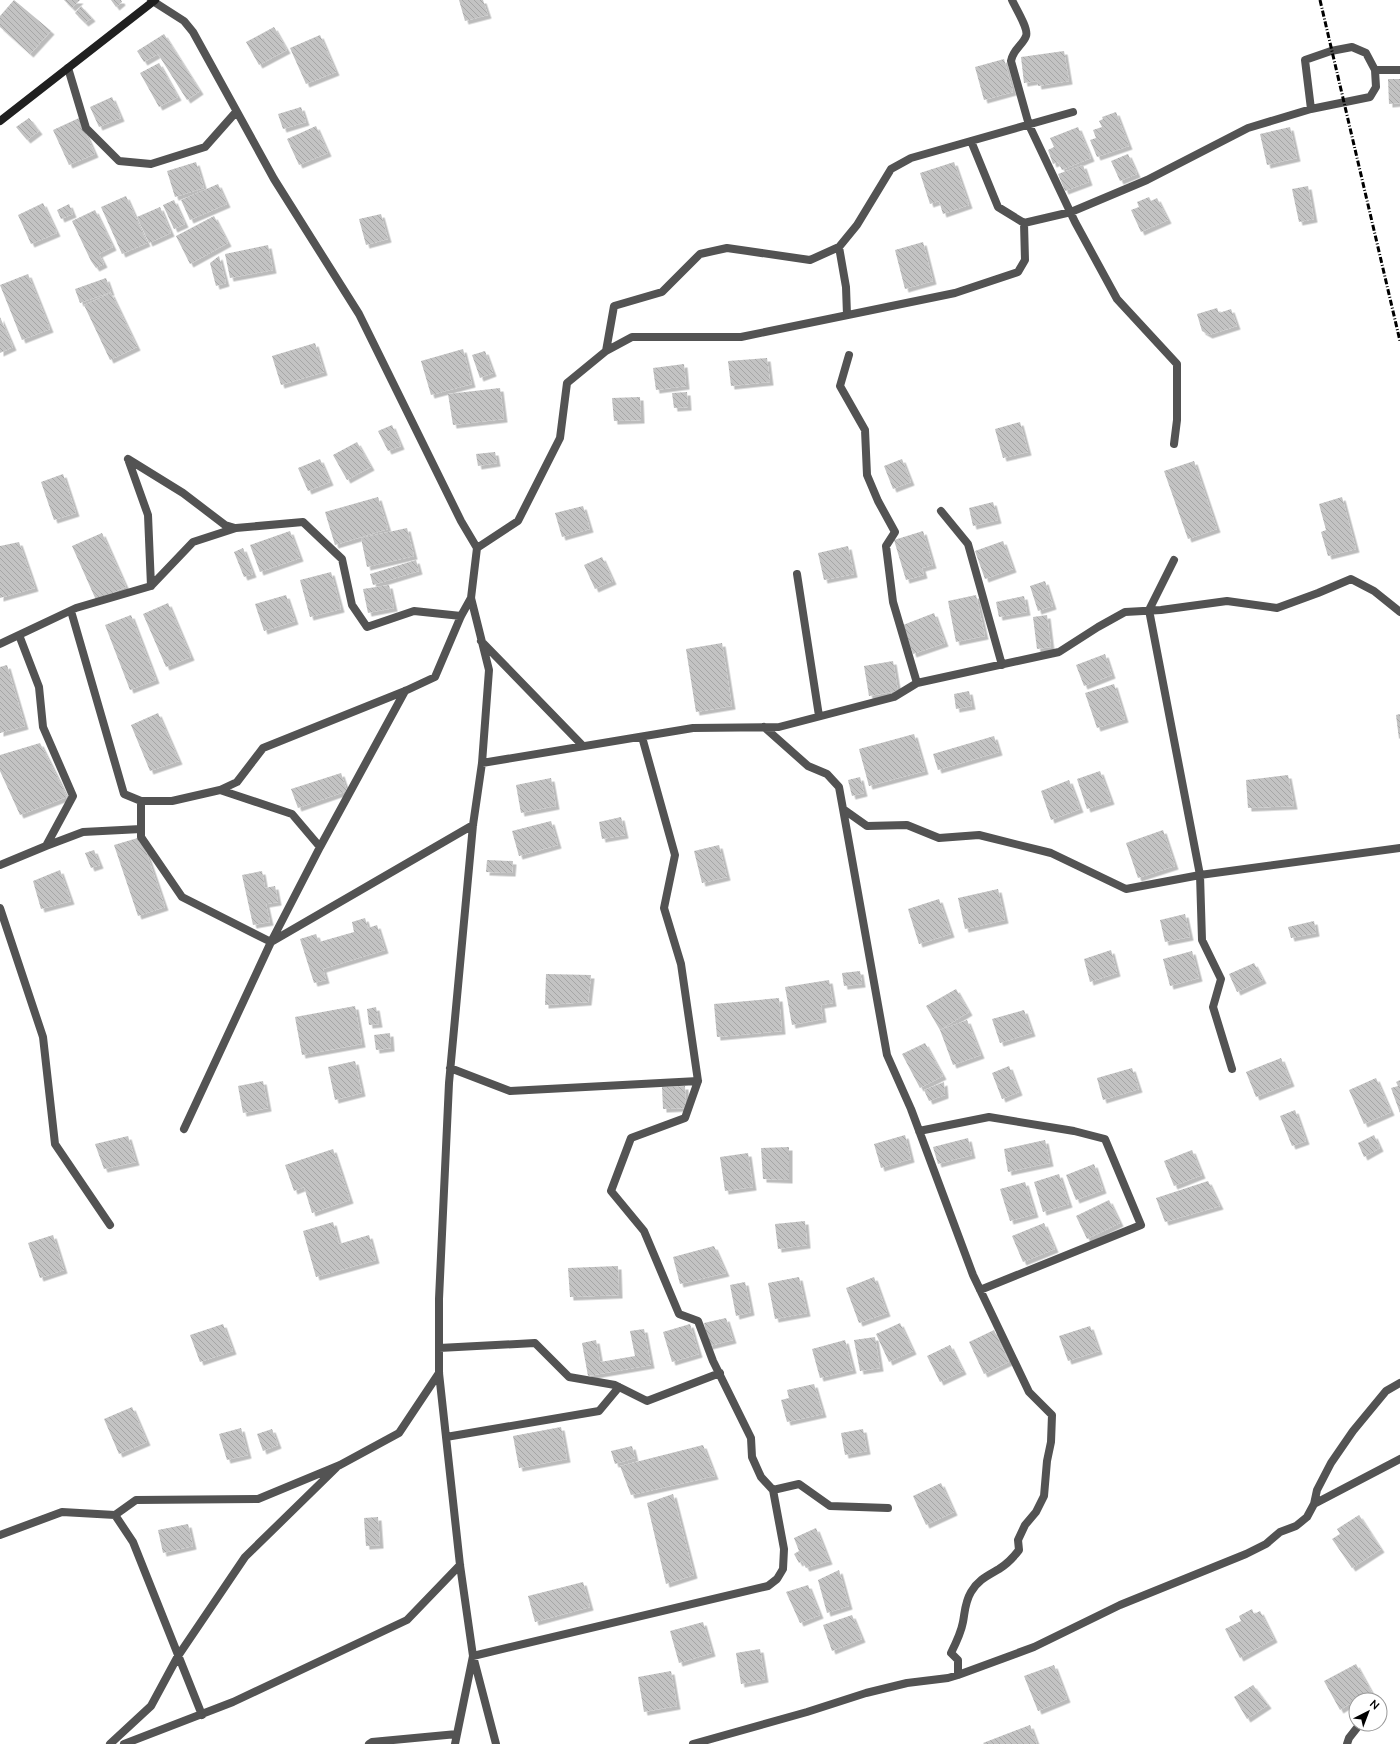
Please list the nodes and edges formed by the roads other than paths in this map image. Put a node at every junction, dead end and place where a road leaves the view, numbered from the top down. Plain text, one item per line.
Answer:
1 (153, 0) edge
2 (1012, 0) edge
3 (68, 68) junction
4 (1375, 70) junction
5 (1400, 70) edge
6 (1310, 109) junction
7 (236, 112) junction
8 (1073, 112) dead end
9 (0, 122) edge
10 (1029, 125) junction
11 (971, 141) junction
12 (1071, 212) junction
13 (1024, 223) junction
14 (839, 247) junction
15 (847, 315) junction
16 (606, 351) junction
17 (849, 355) dead end
18 (1174, 444) dead end
19 (941, 511) dead end
20 (236, 528) junction
21 (477, 548) junction
22 (1174, 560) dead end
23 (797, 574) dead end
24 (152, 586) junction
25 (471, 598) junction
26 (1149, 610) junction
27 (71, 611) junction
28 (1400, 612) edge
29 (461, 616) junction
30 (19, 635) junction
31 (480, 640) junction
32 (0, 644) edge
33 (1002, 665) junction
34 (917, 683) junction
35 (405, 691) junction
36 (819, 716) junction
37 (764, 727) junction
38 (642, 737) junction
39 (583, 746) junction
40 (482, 763) junction
41 (220, 790) junction
42 (141, 801) junction
43 (843, 809) junction
44 (473, 825) junction
45 (141, 830) junction
46 (46, 846) junction
47 (320, 847) junction
48 (1400, 848) edge
49 (0, 866) edge
50 (1200, 875) junction
51 (0, 908) edge
52 (271, 942) junction
53 (450, 1068) junction
54 (1232, 1069) dead end
55 (698, 1081) junction
56 (184, 1129) dead end
57 (919, 1131) junction
58 (110, 1225) dead end
59 (980, 1290) junction
60 (439, 1348) junction
61 (439, 1373) junction
62 (720, 1373) junction
63 (1400, 1384) edge
64 (619, 1387) junction
65 (446, 1436) junction
66 (1400, 1459) edge
67 (340, 1465) junction
68 (773, 1490) junction
69 (1314, 1504) junction
70 (888, 1508) dead end
71 (115, 1515) junction
72 (0, 1535) edge
73 (460, 1565) junction
74 (178, 1656) junction
75 (473, 1656) junction
76 (958, 1675) junction
77 (202, 1715) junction
78 (1354, 1732) edge
79 (457, 1734) junction
80 (110, 1744) edge
81 (124, 1744) edge
82 (369, 1744) edge
83 (455, 1744) edge
84 (496, 1744) edge
85 (693, 1744) edge
86 (1347, 1744) edge

1 - 3 street
1 - 7 street
2 - 10 street
3 - 7 street
3 - 9 street
4 - 5 street
4 - 6 street
4 - 6 street
6 - 12 street
7 - 21 street
8 - 10 street
10 - 11 street
10 - 12 street
11 - 13 street
11 - 14 street
12 - 13 street
12 - 18 street
13 - 15 street
14 - 15 street
14 - 16 street
15 - 16 street
16 - 21 street
17 - 34 street
19 - 33 street
20 - 24 street
20 - 24 street
20 - 29 street
21 - 25 street
22 - 26 street
23 - 36 street
24 - 27 street
25 - 29 street
25 - 31 street
26 - 28 street
26 - 33 street
26 - 50 street
27 - 30 street
27 - 42 street
29 - 35 street
30 - 32 street
30 - 46 street
31 - 39 street
31 - 40 street
33 - 34 street
34 - 36 street
35 - 41 street
35 - 47 street
36 - 37 street
37 - 38 street
37 - 43 street
38 - 39 street
38 - 55 street
39 - 40 street
40 - 44 street
41 - 42 street
41 - 47 street
42 - 45 street
43 - 50 street
43 - 57 street
44 - 52 street
44 - 53 street
45 - 46 street
45 - 52 street
46 - 49 street
47 - 52 street
48 - 50 street
50 - 54 street
51 - 58 street
52 - 56 street
53 - 55 street
53 - 60 street
55 - 62 street
57 - 59 street
57 - 59 street
59 - 76 street
60 - 61 street
60 - 64 street
61 - 65 street
61 - 67 street
62 - 64 street
62 - 68 street
63 - 69 street
64 - 65 street
65 - 73 street
66 - 69 street
67 - 71 street
67 - 74 street
68 - 70 street
68 - 75 street
69 - 76 street
71 - 72 street
71 - 74 street
73 - 75 street
73 - 77 street
74 - 77 street
74 - 80 street
75 - 79 street
75 - 84 street
76 - 85 street
77 - 81 street
78 - 86 street
79 - 82 street
79 - 83 street

